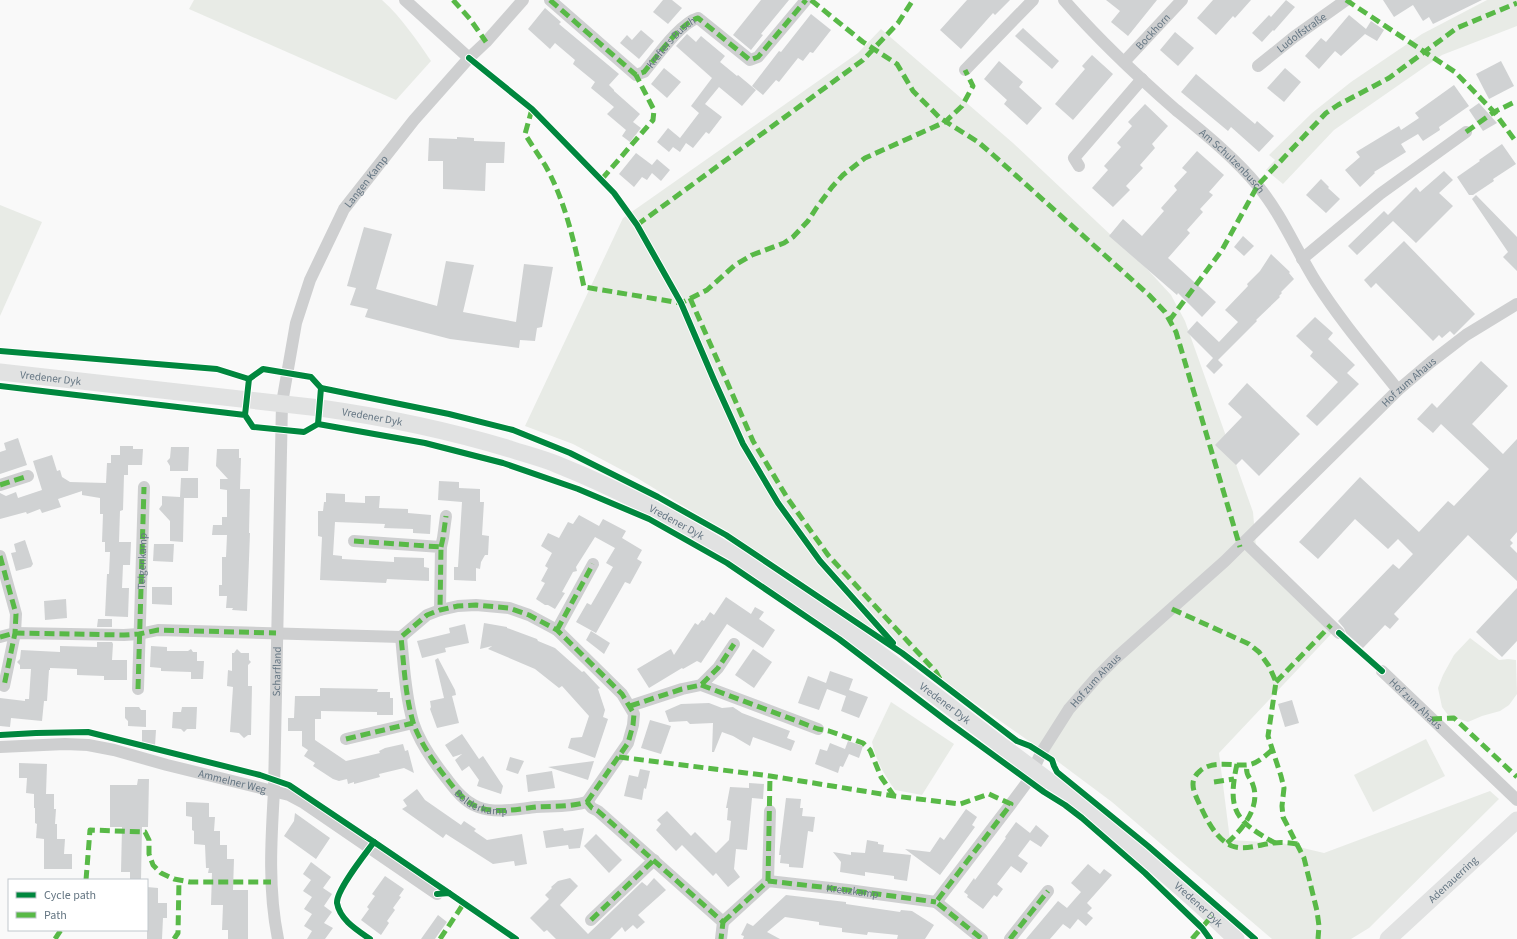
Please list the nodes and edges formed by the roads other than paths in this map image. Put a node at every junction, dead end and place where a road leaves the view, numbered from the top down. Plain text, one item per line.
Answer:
1 (405, 0) edge
2 (523, 0) edge
3 (550, 0) edge
4 (806, 0) edge
5 (1033, 0) edge
6 (1064, 0) edge
7 (1182, 0) edge
8 (1346, 0) edge
9 (469, 58) junction
10 (1124, 62) junction
11 (1258, 66) dead end
12 (965, 70) dead end
13 (1142, 79) junction
14 (1466, 132) dead end
15 (1079, 166) dead end
16 (1302, 259) junction
17 (1517, 304) edge
18 (0, 372) edge
19 (1398, 390) junction
20 (282, 403) junction
21 (28, 476) dead end
22 (0, 485) edge
23 (144, 487) dead end
24 (446, 516) dead end
25 (354, 540) dead end
26 (1245, 542) junction
27 (441, 547) junction
28 (0, 556) edge
29 (593, 564) dead end
30 (440, 610) junction
31 (557, 630) junction
32 (15, 633) junction
33 (276, 633) junction
34 (1339, 633) dead end
35 (140, 634) junction
36 (0, 637) edge
37 (401, 637) junction
38 (734, 644) dead end
39 (1382, 672) dead end
40 (701, 685) junction
41 (4, 686) dead end
42 (138, 689) dead end
43 (630, 706) junction
44 (413, 723) junction
45 (818, 729) dead end
46 (346, 739) dead end
47 (0, 747) edge
48 (1034, 769) junction
49 (274, 791) junction
50 (1517, 800) edge
51 (587, 802) junction
52 (770, 811) dead end
53 (1517, 820) edge
54 (654, 860) junction
55 (768, 881) junction
56 (1048, 891) dead end
57 (437, 894) dead end
58 (936, 902) junction
59 (591, 920) dead end
60 (723, 922) junction
61 (278, 939) edge
62 (721, 939) edge
63 (982, 939) edge
64 (1010, 939) edge
65 (1236, 939) edge
66 (1388, 939) edge

1 - 9 street
2 - 9 street, Langen Kamp
3 - 4 street, Krefters Busch
5 - 12 street
6 - 10 street, Am Schulzenbusch
7 - 10 street, Bockhorn
8 - 11 street, Ludolfstraße
9 - 20 street, Langen Kamp
10 - 13 street, Am Schulzenbusch
13 - 15 street
13 - 16 street, Am Schulzenbusch
14 - 16 street
16 - 19 street, Am Schulzenbusch
17 - 19 street, Hof zum Ahaus
18 - 20 main road, Vredener Dyk
19 - 26 street, Hof zum Ahaus
20 - 33 street, Scharfland
20 - 48 main road, Vredener Dyk
21 - 22 street
23 - 35 street, Telgenkamp
24 - 27 street
25 - 27 street
26 - 34 street
26 - 48 street, Hof zum Ahaus
27 - 30 street
28 - 32 street
29 - 31 street
30 - 31 street
30 - 37 street
31 - 43 street
32 - 35 street
32 - 36 street
32 - 41 street
33 - 35 street
33 - 37 street
33 - 49 street, Scharfland
35 - 42 street, Telgenkamp
37 - 44 street, Bolderkamp
38 - 40 street
39 - 50 street, Hof zum Ahaus
40 - 43 street
40 - 45 street
43 - 51 street
44 - 46 street
44 - 51 street, Bolderkamp
47 - 49 street, Ammelner Weg
48 - 58 street
48 - 65 main road, Vredener Dyk
49 - 57 street, Ammelner Weg
49 - 61 street, Scharfland
51 - 54 street
52 - 55 street
53 - 66 main road, Adenauerring
54 - 59 street
54 - 60 street
55 - 58 street, Kreuzkamp
55 - 60 street
56 - 64 street
58 - 63 street
60 - 62 street

